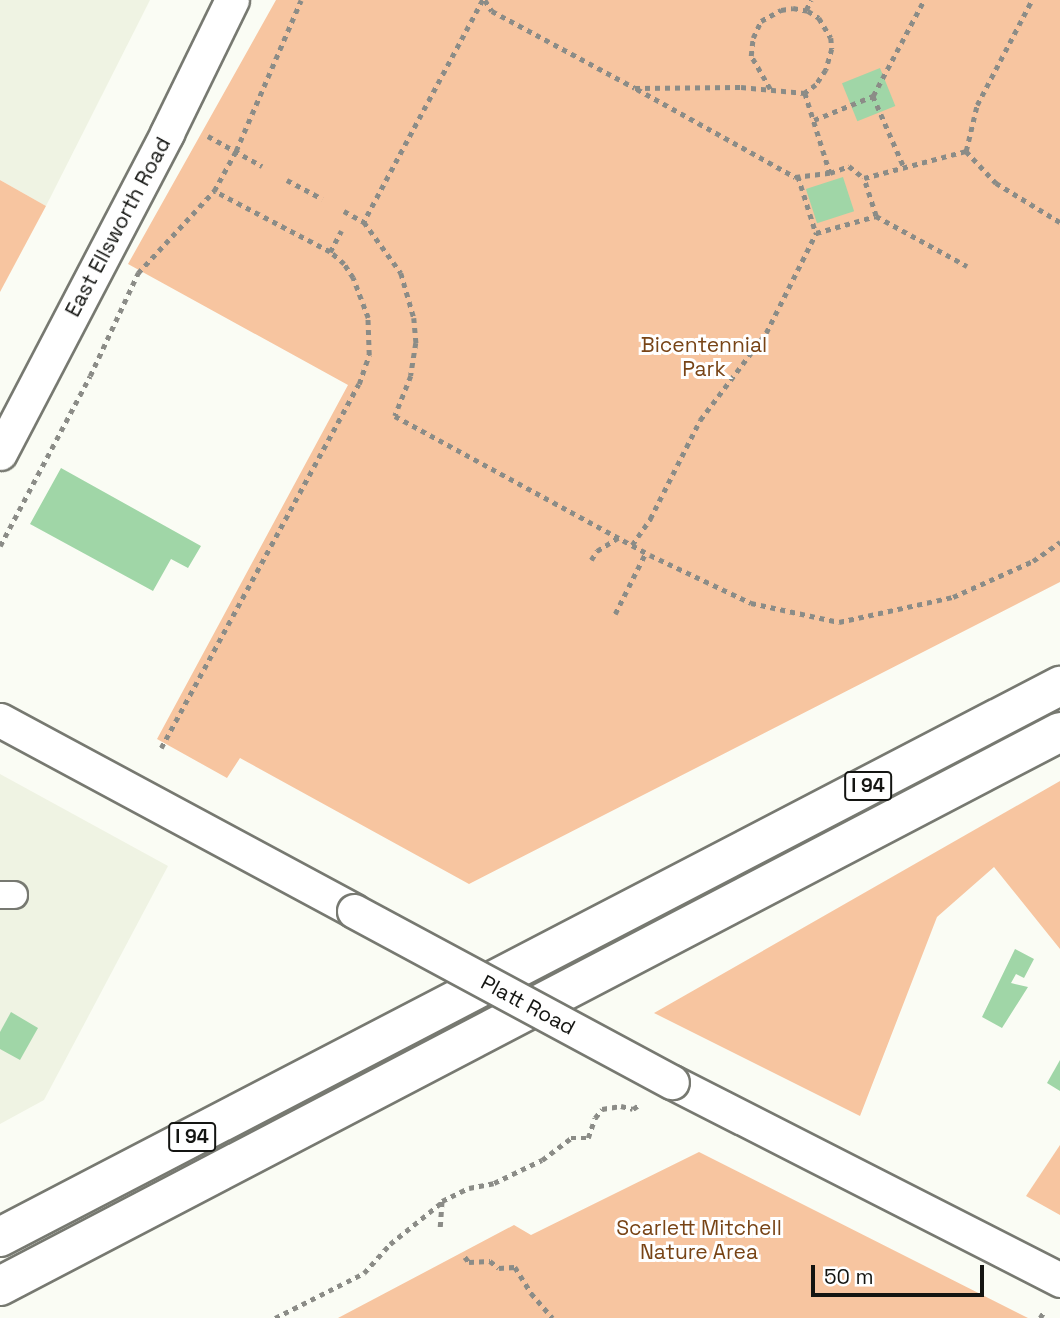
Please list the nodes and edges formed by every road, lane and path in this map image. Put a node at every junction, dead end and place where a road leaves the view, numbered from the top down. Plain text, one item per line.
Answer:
1 (232, 0) edge
2 (300, 0) edge
3 (484, 0) edge
4 (811, 0) edge
5 (924, 0) edge
6 (1032, 0) edge
7 (806, 10) junction
8 (635, 88) junction
9 (771, 90) junction
10 (805, 93) junction
11 (873, 96) junction
12 (814, 120) junction
13 (208, 136) dead end
14 (236, 151) junction
15 (966, 151) junction
16 (262, 166) dead end
17 (904, 167) junction
18 (830, 173) junction
19 (799, 176) junction
20 (864, 178) junction
21 (287, 180) dead end
22 (214, 191) junction
23 (322, 199) dead end
24 (344, 211) dead end
25 (876, 216) junction
26 (364, 222) junction
27 (1060, 222) edge
28 (341, 230) dead end
29 (816, 233) junction
30 (330, 252) junction
31 (967, 266) dead end
32 (0, 453) edge
33 (619, 538) junction
34 (1060, 542) edge
35 (632, 545) junction
36 (0, 546) edge
37 (646, 552) junction
38 (591, 560) dead end
39 (615, 614) dead end
40 (1060, 686) edge
41 (0, 720) edge
42 (1060, 732) edge
43 (162, 748) dead end
44 (639, 1105) dead end
45 (442, 1201) junction
46 (440, 1227) dead end
47 (0, 1237) edge
48 (465, 1257) dead end
49 (1060, 1280) edge
50 (0, 1286) edge
51 (275, 1318) edge
52 (553, 1318) edge

1 - 32 main road, East Ellsworth Road
2 - 14 path
3 - 8 path
3 - 26 path
4 - 7 path
5 - 11 path
6 - 15 path
7 - 9 path
7 - 10 path
8 - 9 path
8 - 19 path
9 - 10 path
10 - 12 path
11 - 12 path
11 - 17 path
12 - 18 path
13 - 14 path
14 - 16 path
14 - 22 path
15 - 17 path
15 - 27 path
17 - 20 path
18 - 19 path
18 - 20 path
19 - 29 path
20 - 25 path
21 - 23 path
22 - 30 path
22 - 36 path
24 - 26 path
25 - 29 path
25 - 31 path
26 - 33 path
28 - 30 path
29 - 35 path
30 - 43 path
33 - 35 path
33 - 38 path
34 - 37 path
35 - 37 path
37 - 39 path
40 - 47 highway, I 94
41 - 49 main road, Platt Road, bridge
42 - 50 highway, I 94
44 - 45 path
45 - 46 path
45 - 51 path
48 - 52 path

